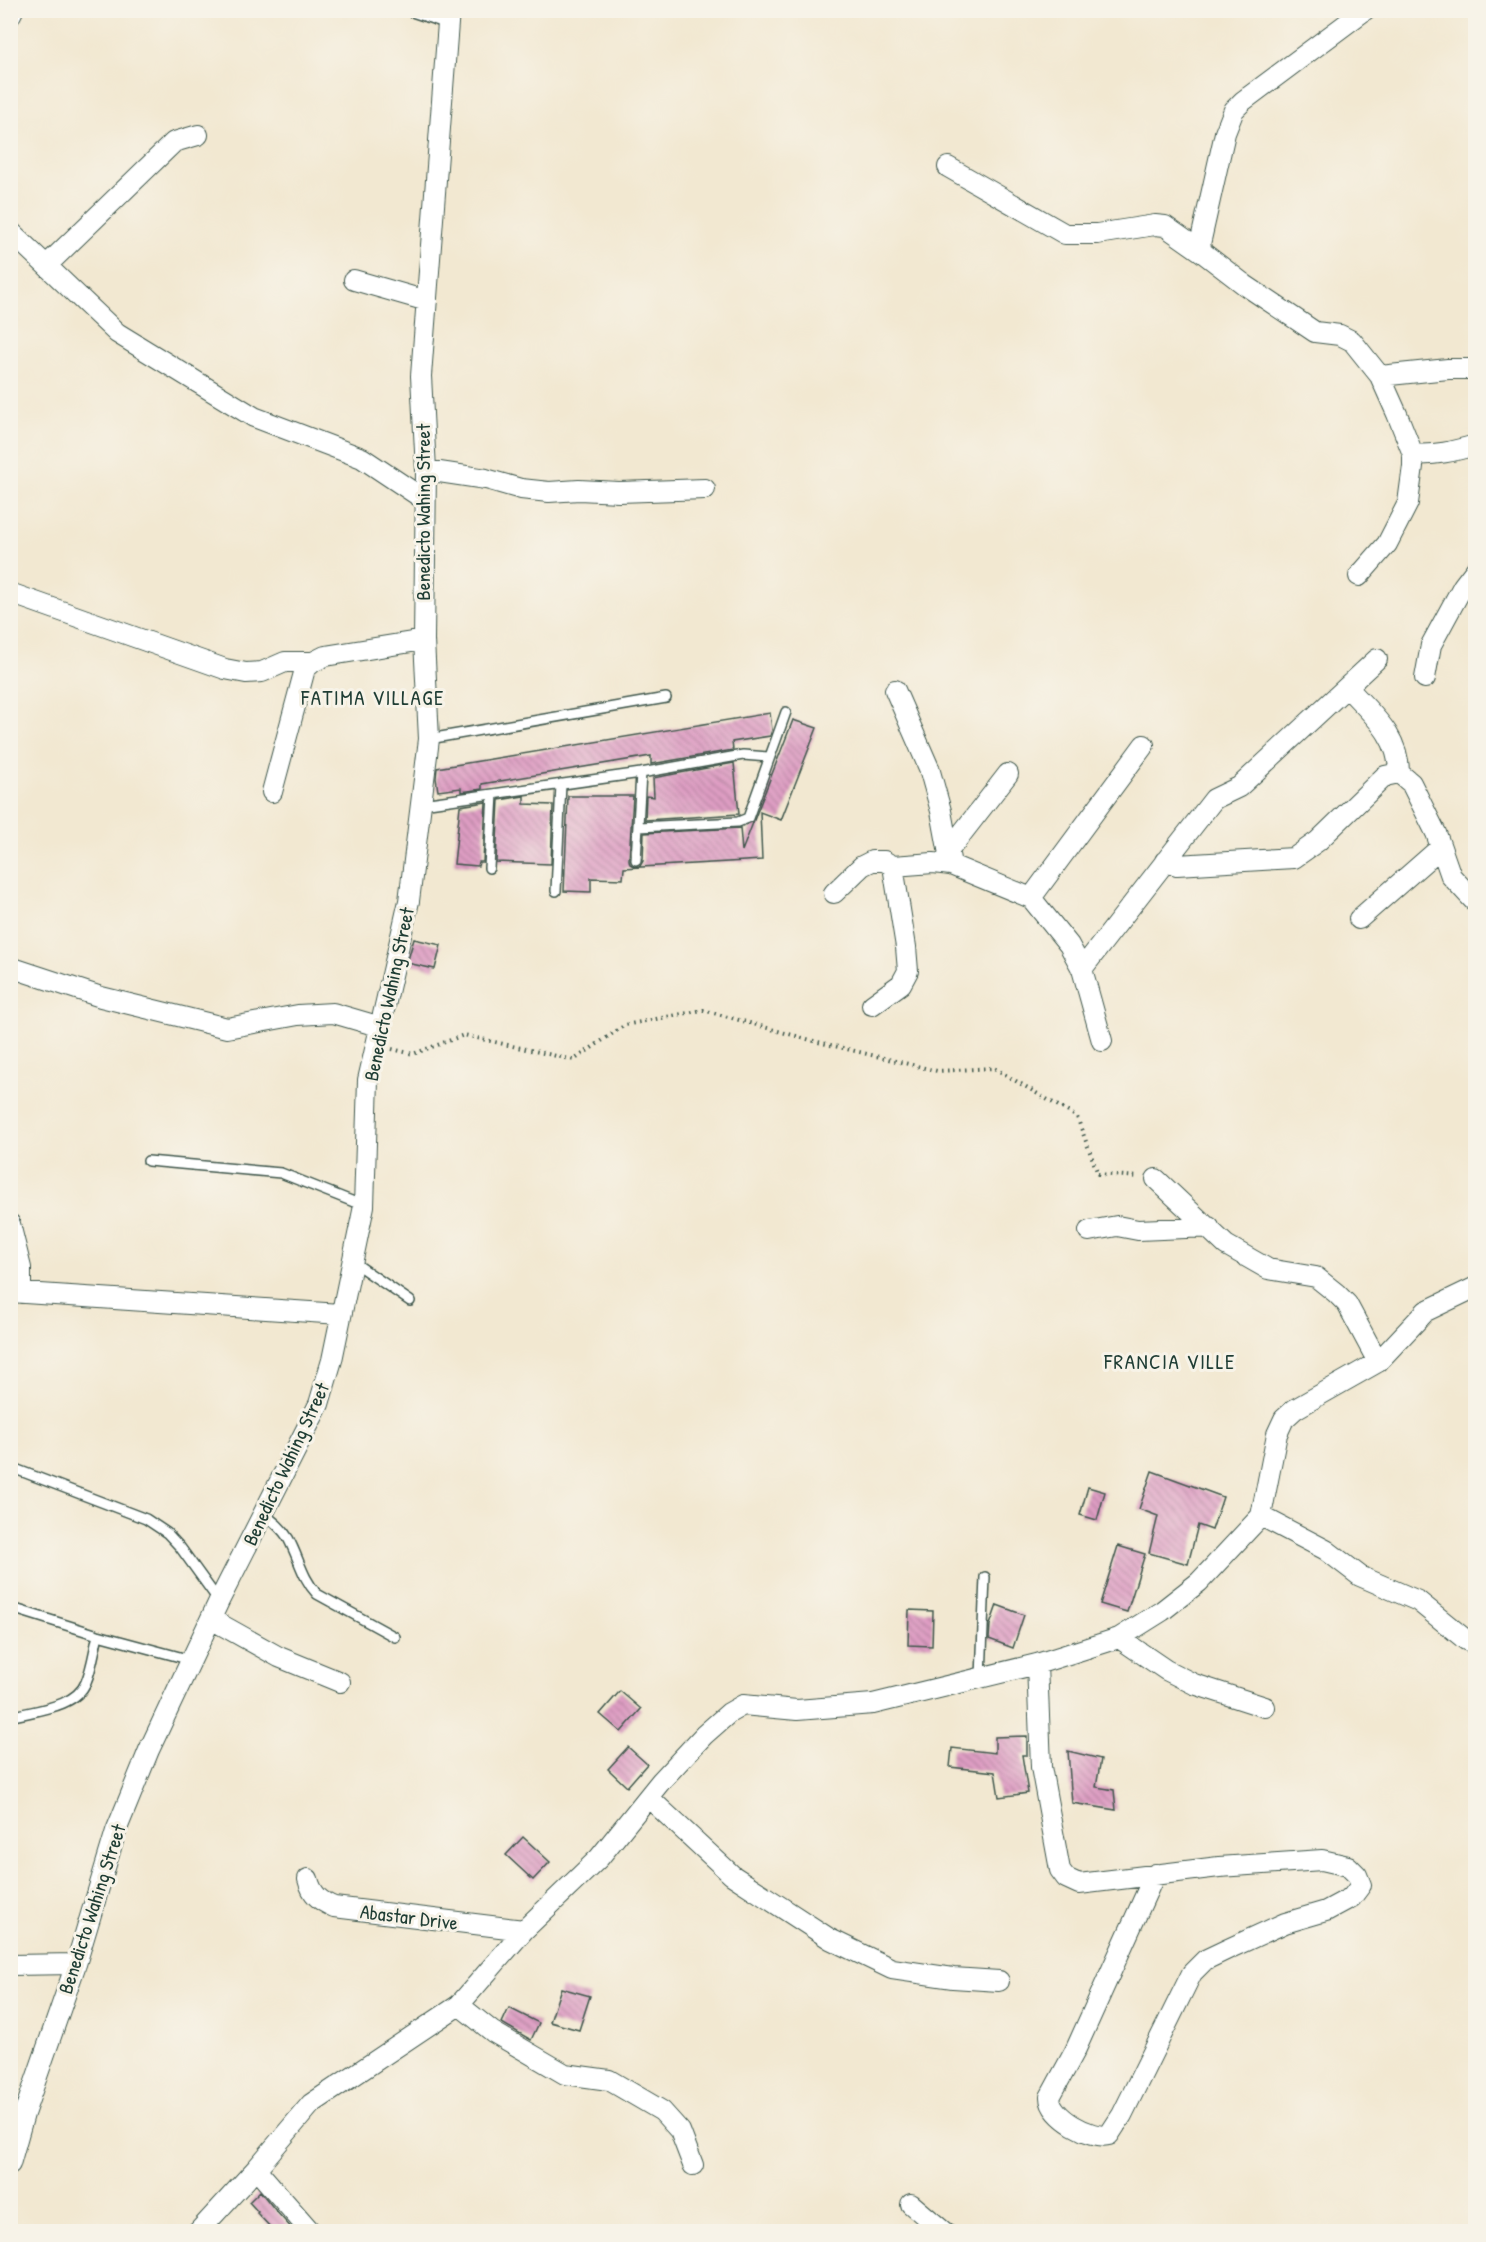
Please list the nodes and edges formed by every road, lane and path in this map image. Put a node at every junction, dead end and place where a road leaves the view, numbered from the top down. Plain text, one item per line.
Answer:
1 (406, 10) edge
2 (1365, 10) edge
3 (449, 17) edge
4 (198, 135) dead end
5 (948, 167) dead end
6 (10, 231) edge
7 (1202, 252) junction
8 (46, 265) junction
9 (354, 280) dead end
10 (427, 301) junction
11 (1476, 369) edge
12 (1380, 376) junction
13 (1476, 446) edge
14 (1413, 454) junction
15 (426, 470) junction
16 (705, 489) dead end
17 (425, 500) junction
18 (1476, 569) edge
19 (1359, 576) dead end
20 (10, 593) edge
21 (424, 640) junction
22 (1377, 659) dead end
23 (313, 662) junction
24 (1425, 678) dead end
25 (1348, 688) junction
26 (895, 690) dead end
27 (666, 698) dead end
28 (786, 712) dead end
29 (429, 740) junction
30 (1144, 745) dead end
31 (768, 758) junction
32 (641, 773) junction
33 (1399, 773) junction
34 (1008, 774) dead end
35 (561, 784) junction
36 (272, 792) dead end
37 (493, 794) junction
38 (422, 804) junction
39 (639, 827) junction
40 (1440, 848) junction
41 (950, 857) junction
42 (636, 860) dead end
43 (1165, 861) junction
44 (893, 866) junction
45 (489, 868) dead end
46 (556, 891) dead end
47 (834, 893) dead end
48 (1030, 898) junction
49 (1476, 903) edge
50 (1359, 919) dead end
51 (10, 967) edge
52 (1082, 969) junction
53 (872, 1005) dead end
54 (379, 1036) junction
55 (1102, 1041) dead end
56 (148, 1161) dead end
57 (1156, 1179) joint
58 (364, 1206) junction
59 (10, 1224) edge
60 (1209, 1227) junction
61 (1089, 1231) dead end
62 (353, 1262) junction
63 (1476, 1287) edge
64 (16, 1292) edge
65 (410, 1301) dead end
66 (340, 1314) junction
67 (1378, 1362) junction
68 (10, 1467) edge
69 (264, 1514) junction
70 (1261, 1516) junction
71 (985, 1577) dead end
72 (15, 1609) dead end
73 (215, 1610) junction
74 (98, 1635) junction
75 (395, 1636) dead end
76 (1119, 1638) junction
77 (1476, 1644) edge
78 (191, 1660) junction
79 (1037, 1664) junction
80 (981, 1677) junction
81 (340, 1682) dead end
82 (1265, 1707) dead end
83 (10, 1717) edge
84 (648, 1797) junction
85 (1155, 1874) junction
86 (308, 1879) dead end
87 (524, 1930) junction
88 (76, 1964) junction
89 (10, 1965) edge
90 (999, 1981) dead end
91 (459, 2005) junction
92 (10, 2164) edge
93 (693, 2165) dead end
94 (256, 2169) junction
95 (911, 2204) dead end
96 (198, 2232) edge
97 (311, 2232) edge
98 (944, 2232) edge

1 - 3 lane
2 - 7 street
3 - 10 street, Benedicto Wahing Street
4 - 8 street
5 - 7 street
6 - 8 street
7 - 12 street
8 - 17 street
9 - 10 street
10 - 15 street, Benedicto Wahing Street
11 - 12 street
12 - 14 street
13 - 14 street
14 - 19 street
15 - 16 street
15 - 17 street, Benedicto Wahing Street
17 - 21 street, Benedicto Wahing Street
18 - 24 street
20 - 23 street
21 - 23 street
21 - 29 street, Benedicto Wahing Street
22 - 25 street
23 - 36 street
25 - 33 street
25 - 43 street
26 - 41 street
27 - 29 lane
28 - 31 lane
29 - 38 street, Benedicto Wahing Street
30 - 48 street
31 - 32 lane
31 - 39 lane
32 - 35 lane
32 - 39 lane
33 - 40 street
33 - 43 street
34 - 41 street
35 - 37 lane
35 - 46 lane
37 - 38 lane
37 - 45 lane
38 - 54 street, Benedicto Wahing Street
39 - 42 lane
40 - 49 street
40 - 50 street
41 - 44 street
41 - 48 street
43 - 52 street
44 - 47 street
44 - 53 street
48 - 52 street
51 - 54 street
52 - 55 street
54 - 57 path
54 - 58 street, Benedicto Wahing Street
56 - 58 lane
57 - 60 street
58 - 62 street, Benedicto Wahing Street
59 - 64 street
60 - 61 street
60 - 67 street
62 - 65 lane
62 - 66 street, Benedicto Wahing Street
63 - 67 street
64 - 66 street
66 - 69 street, Benedicto Wahing Street
67 - 70 street
68 - 73 lane
69 - 73 street, Benedicto Wahing Street
69 - 75 lane
70 - 76 street
70 - 77 street
71 - 80 lane
72 - 74 lane
73 - 78 street, Benedicto Wahing Street
73 - 81 street
74 - 78 lane
74 - 83 lane
76 - 79 street
76 - 82 street
78 - 88 street, Benedicto Wahing Street
79 - 80 street
79 - 85 street
80 - 84 street
84 - 87 street
84 - 90 street
85 - 85 street
86 - 87 street, Abastar Drive
87 - 91 street
88 - 89 street
88 - 92 street, Benedicto Wahing Street
91 - 93 street
91 - 94 street
94 - 96 street
94 - 97 street
95 - 98 street

